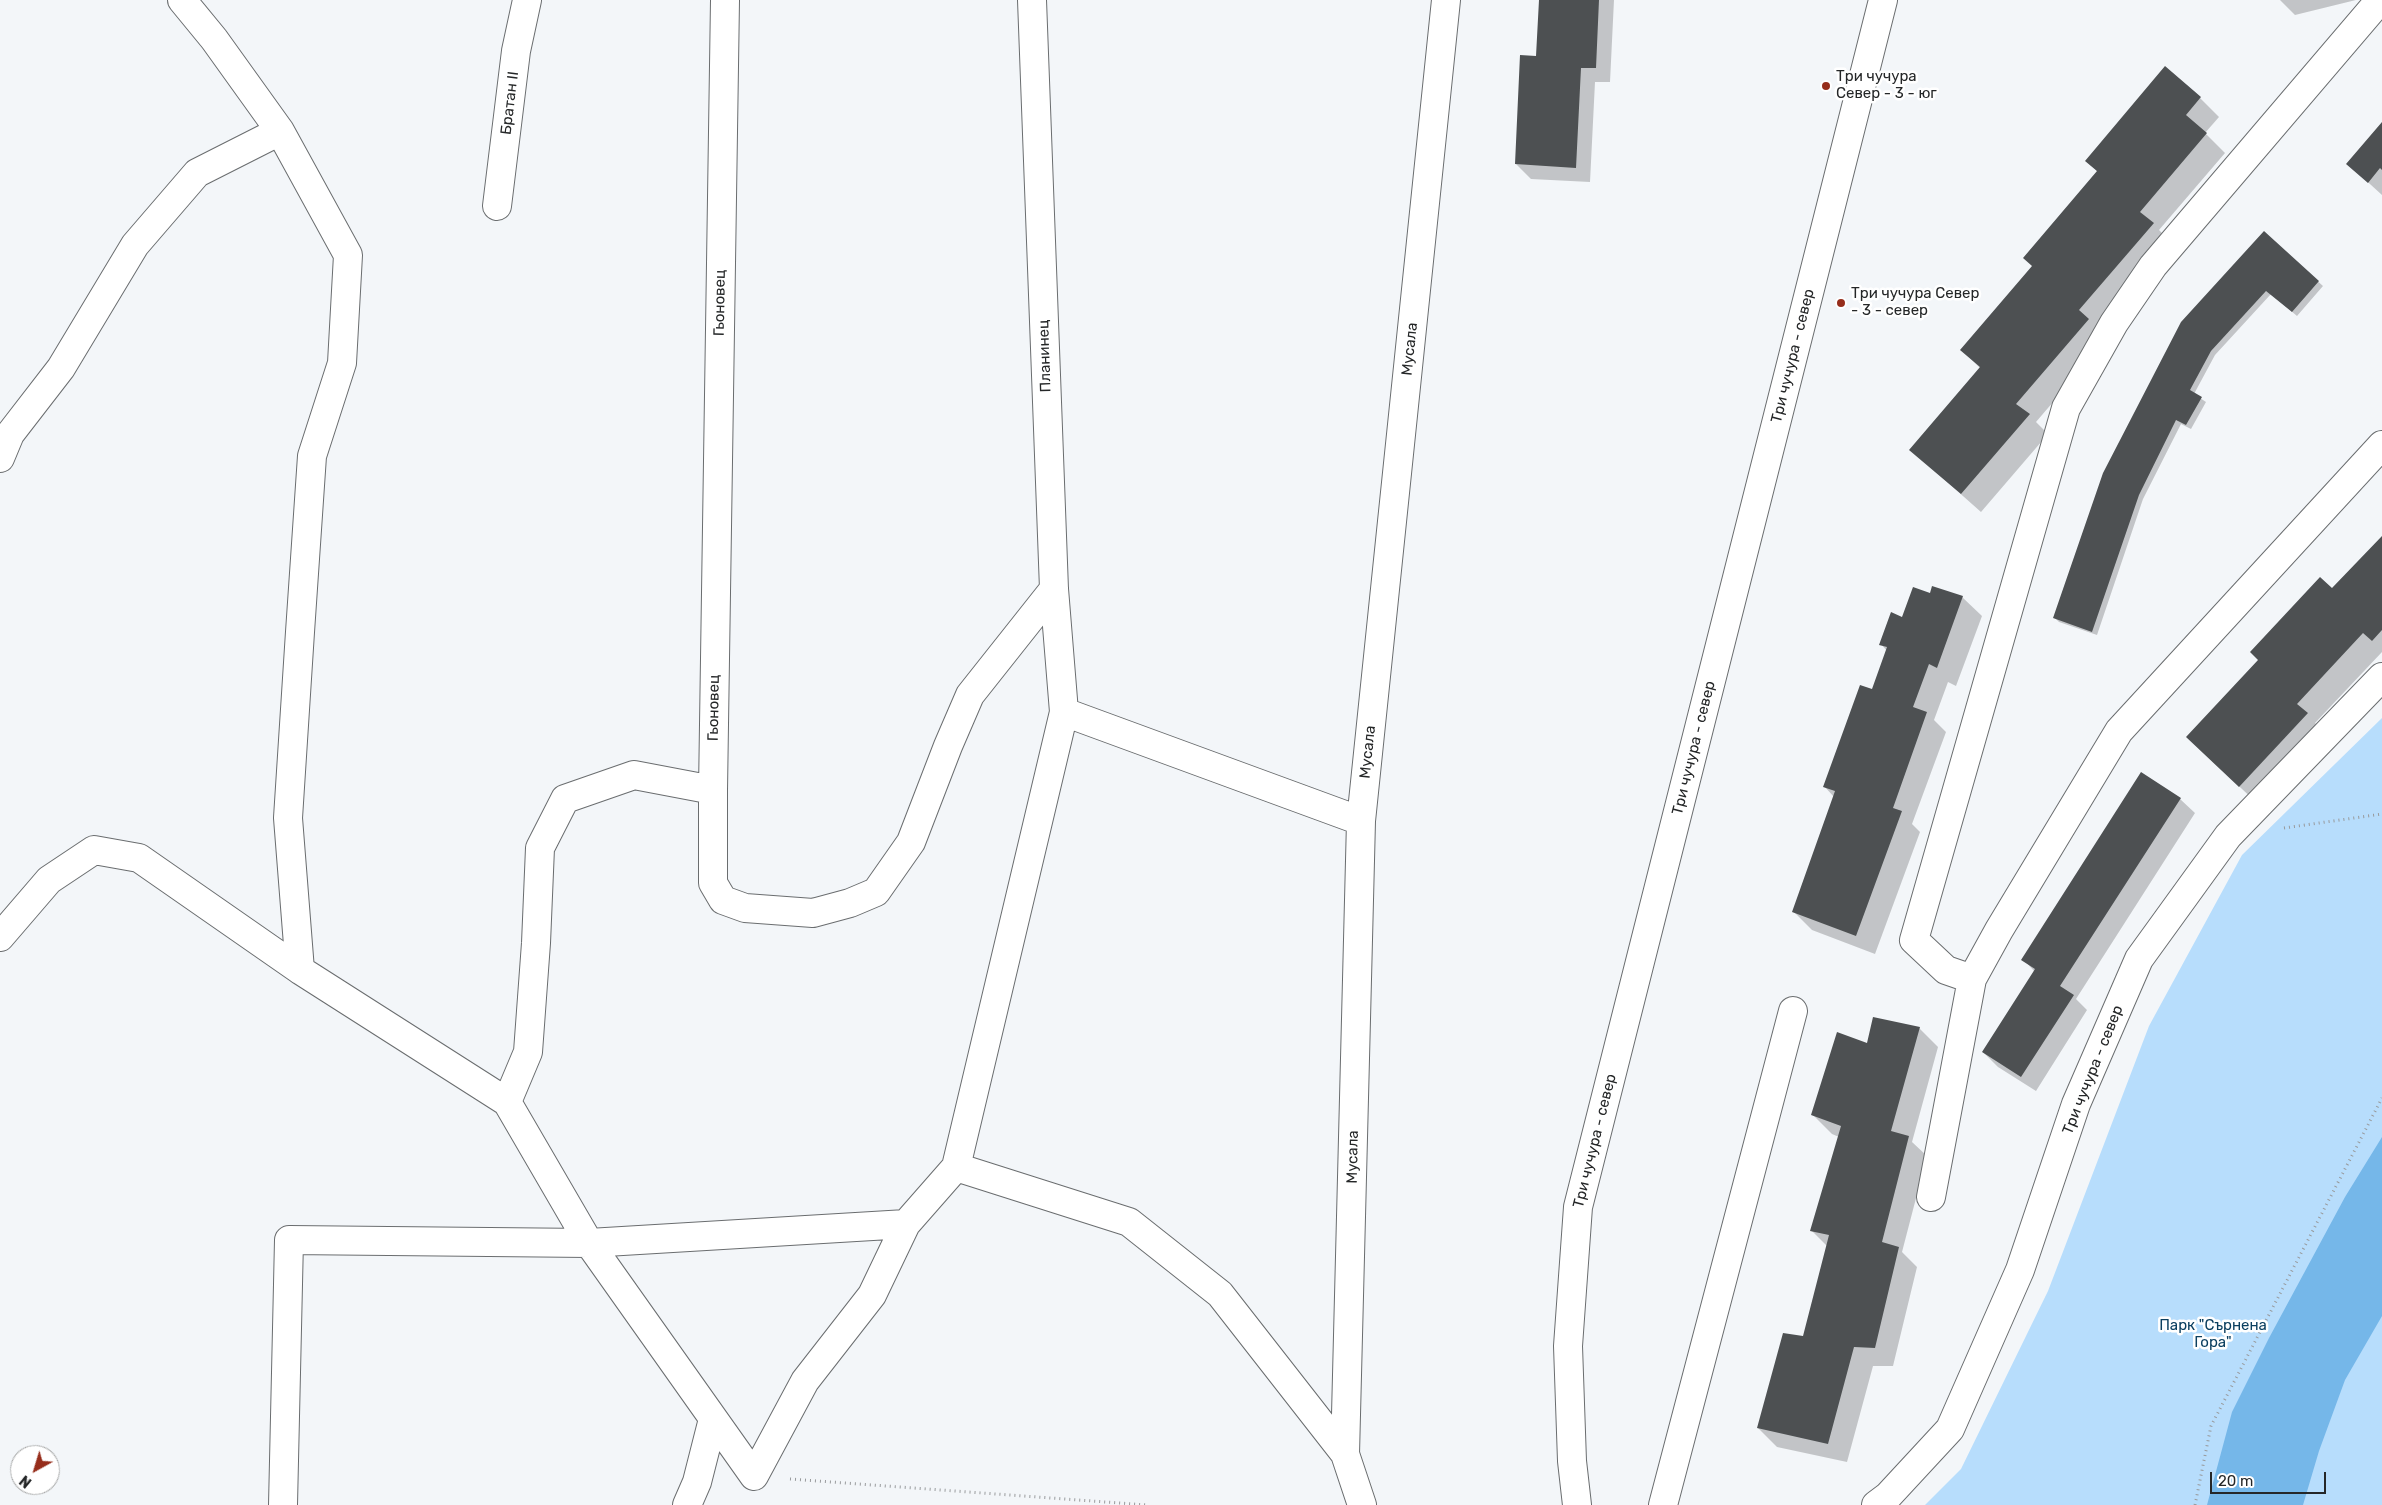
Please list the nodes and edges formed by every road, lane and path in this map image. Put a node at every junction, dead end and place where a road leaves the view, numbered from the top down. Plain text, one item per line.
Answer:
1 (182, 0) edge
2 (527, 0) edge
3 (725, 0) edge
4 (1032, 0) edge
5 (1446, 0) edge
6 (1883, 0) edge
7 (2380, 0) edge
8 (280, 131) junction
9 (497, 206) dead end
10 (2382, 445) edge
11 (0, 458) edge
12 (1054, 589) junction
13 (2382, 677) edge
14 (1064, 712) junction
15 (713, 790) junction
16 (2382, 814) edge
17 (1361, 821) junction
18 (2228, 836) junction
19 (0, 937) edge
20 (300, 970) junction
21 (1972, 979) junction
22 (1793, 1011) dead end
23 (2382, 1098) edge
24 (506, 1102) junction
25 (956, 1167) junction
26 (1931, 1197) dead end
27 (906, 1224) junction
28 (589, 1243) junction
29 (713, 1418) junction
30 (1345, 1454) junction
31 (754, 1476) junction
32 (283, 1505) edge
33 (687, 1505) edge
34 (1147, 1505) edge
35 (1362, 1505) edge
36 (1577, 1505) edge
37 (1663, 1505) edge
38 (1876, 1505) edge
39 (2195, 1505) edge

1 - 8 street
2 - 9 street, Братан ІІ
3 - 15 street, Гьоновец
4 - 12 street, Планинец
5 - 17 street, Мусала
6 - 36 street, Три чучура - север
7 - 21 street
8 - 11 street
8 - 20 street
10 - 21 street
12 - 14 street, Планинец
12 - 15 street, Гьоновец
13 - 18 street, Три чучура - север
14 - 17 street
14 - 25 street, Планинец
15 - 24 street
16 - 18 path
17 - 30 street, Мусала
18 - 38 street, Три чучура - север
19 - 20 street
20 - 24 street
21 - 26 street
22 - 37 street
23 - 39 path
24 - 28 street
25 - 27 street
25 - 30 street
27 - 28 street
27 - 31 street
28 - 29 street
28 - 32 street
29 - 31 street
29 - 33 street
30 - 35 street, Мусала
31 - 34 path

